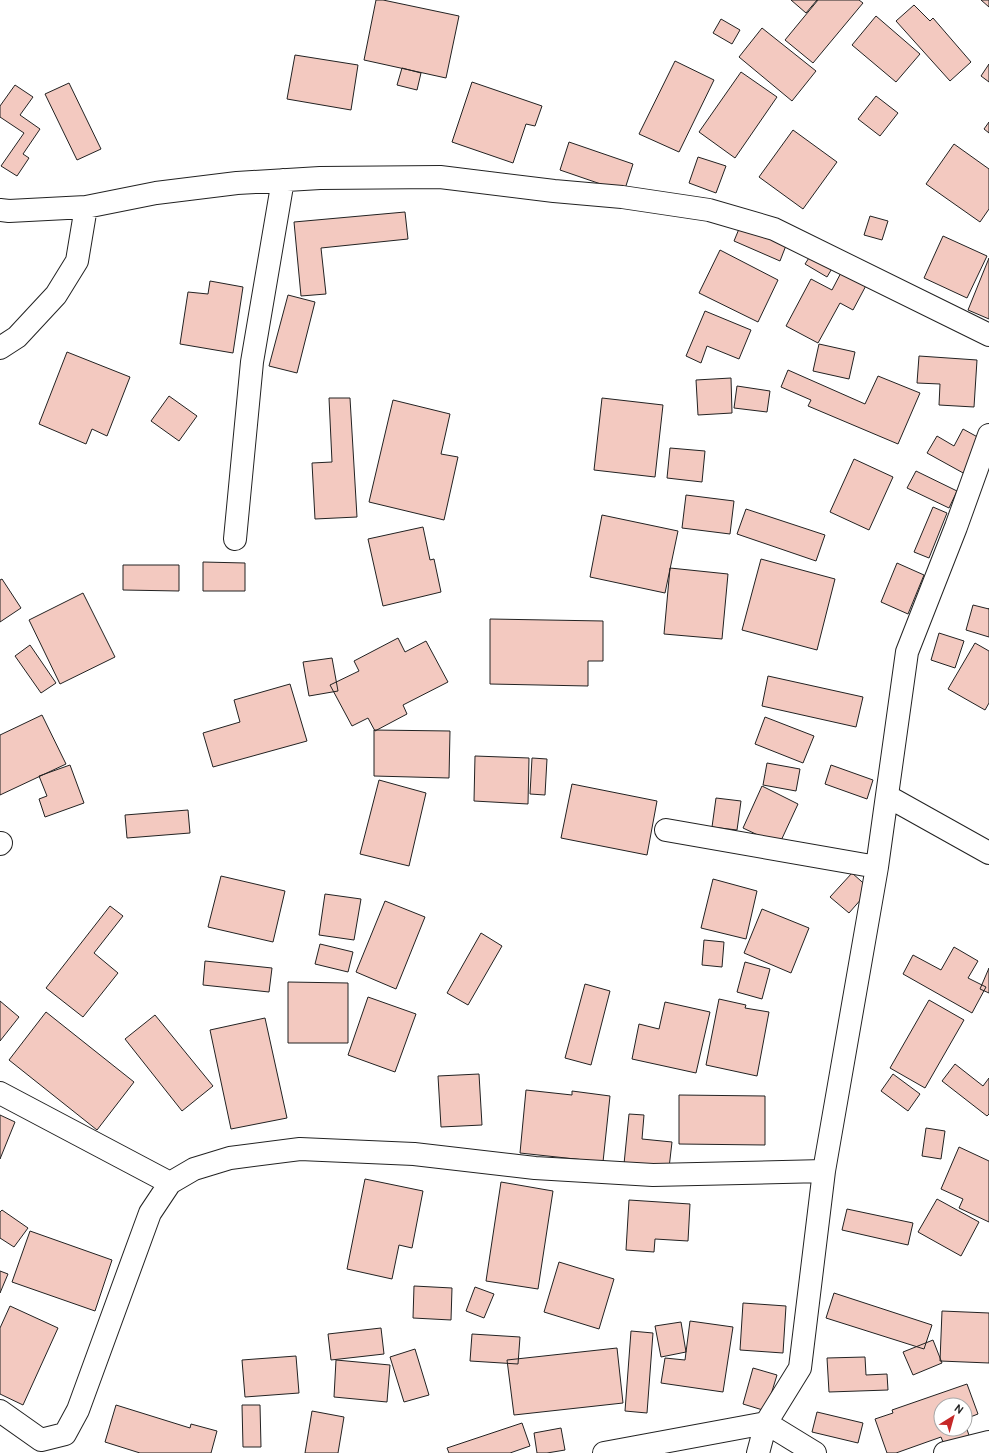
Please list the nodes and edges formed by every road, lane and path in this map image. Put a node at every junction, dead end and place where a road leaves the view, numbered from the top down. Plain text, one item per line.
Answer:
1 (283, 180) junction
2 (86, 207) junction
3 (0, 210) edge
4 (989, 335) edge
5 (0, 348) edge
6 (989, 436) edge
7 (235, 539) dead end
8 (887, 796) junction
9 (666, 830) dead end
10 (989, 853) edge
11 (876, 867) junction
12 (0, 1093) edge
13 (824, 1171) junction
14 (170, 1183) junction
15 (0, 1411) edge
16 (766, 1423) junction
17 (989, 1442) edge
18 (604, 1453) edge
19 (758, 1453) edge
20 (816, 1453) edge
21 (945, 1453) edge

1 - 2 street
1 - 4 street
1 - 7 street
2 - 3 street
2 - 5 street
6 - 8 street
8 - 10 street
8 - 11 street
9 - 11 street
11 - 13 street
12 - 14 street
13 - 14 street
13 - 16 street
14 - 15 street
16 - 18 street
16 - 19 street
16 - 20 street
17 - 21 street

